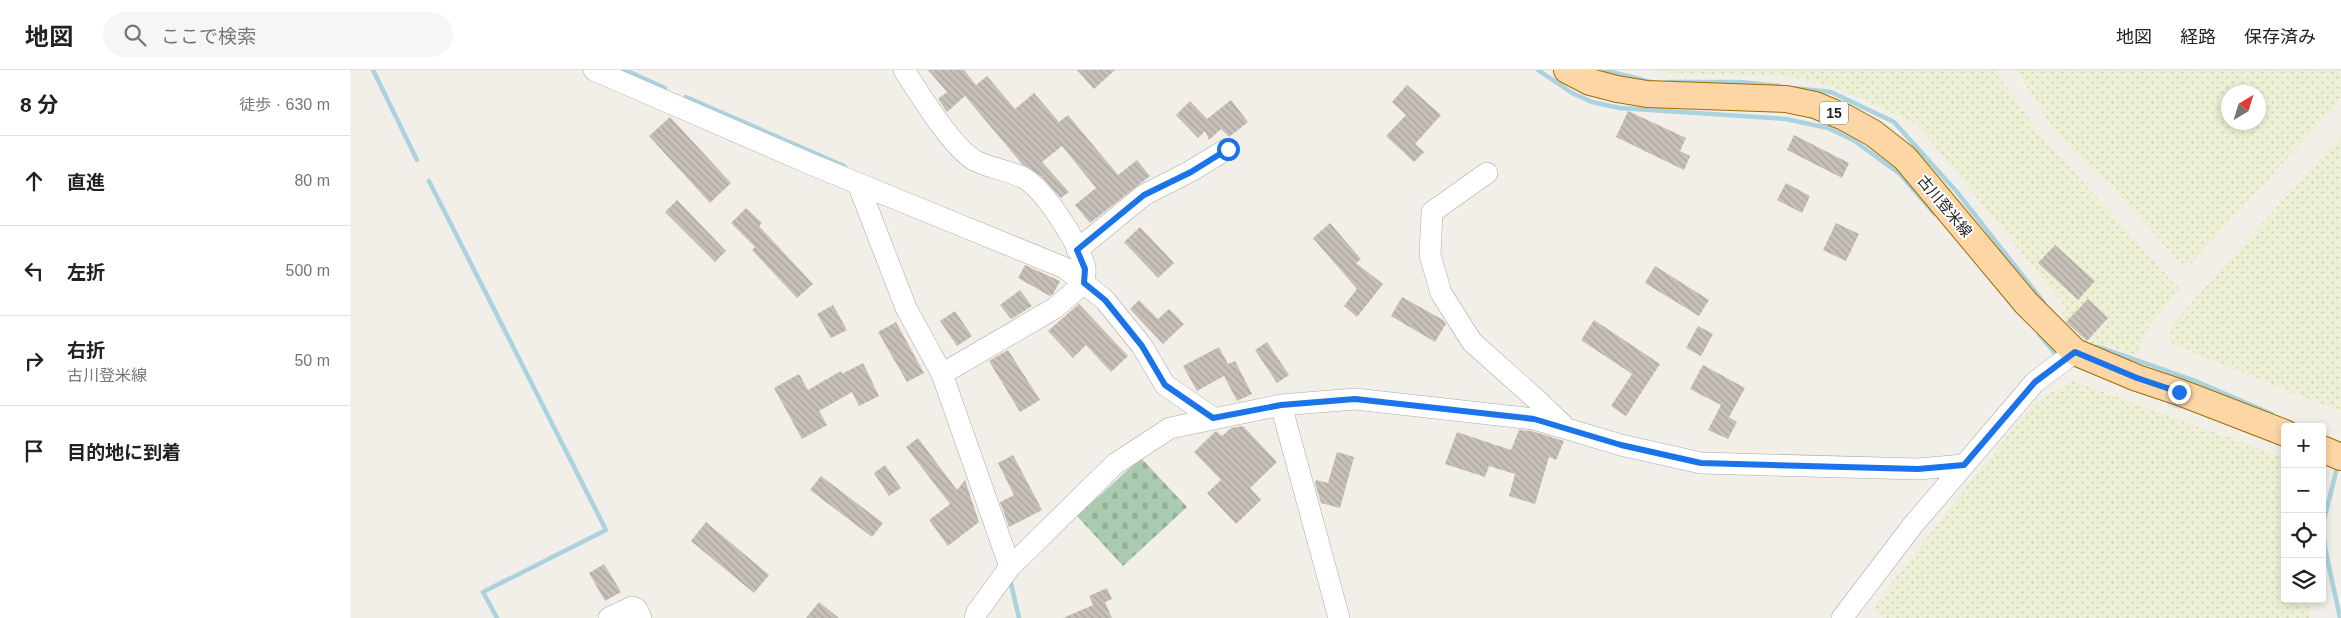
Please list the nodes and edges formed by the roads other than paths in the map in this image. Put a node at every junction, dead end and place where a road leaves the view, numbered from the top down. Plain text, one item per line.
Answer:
1 (594, 70) edge
2 (904, 70) edge
3 (1568, 70) edge
4 (1228, 149) dead end
5 (1487, 173) dead end
6 (858, 184) junction
7 (1077, 250) junction
8 (1084, 283) junction
9 (2075, 352) junction
10 (942, 374) junction
11 (1281, 405) junction
12 (1213, 418) junction
13 (1566, 428) junction
14 (2281, 431) edge
15 (1964, 465) junction
16 (1006, 572) junction
17 (609, 618) edge
18 (641, 618) edge
19 (975, 618) edge
20 (1338, 618) edge
21 (1842, 618) edge

1 - 6 street
2 - 7 street
3 - 9 main road, 古川登米線 / 15
4 - 7 street
5 - 13 street
6 - 8 street
6 - 10 street
7 - 8 street
8 - 10 street
8 - 12 street
9 - 14 main road, 古川登米線 / 15
9 - 15 street
10 - 16 street
11 - 12 street
11 - 13 street
11 - 20 street
12 - 16 street
13 - 15 street
15 - 21 street
16 - 19 street
17 - 18 street

